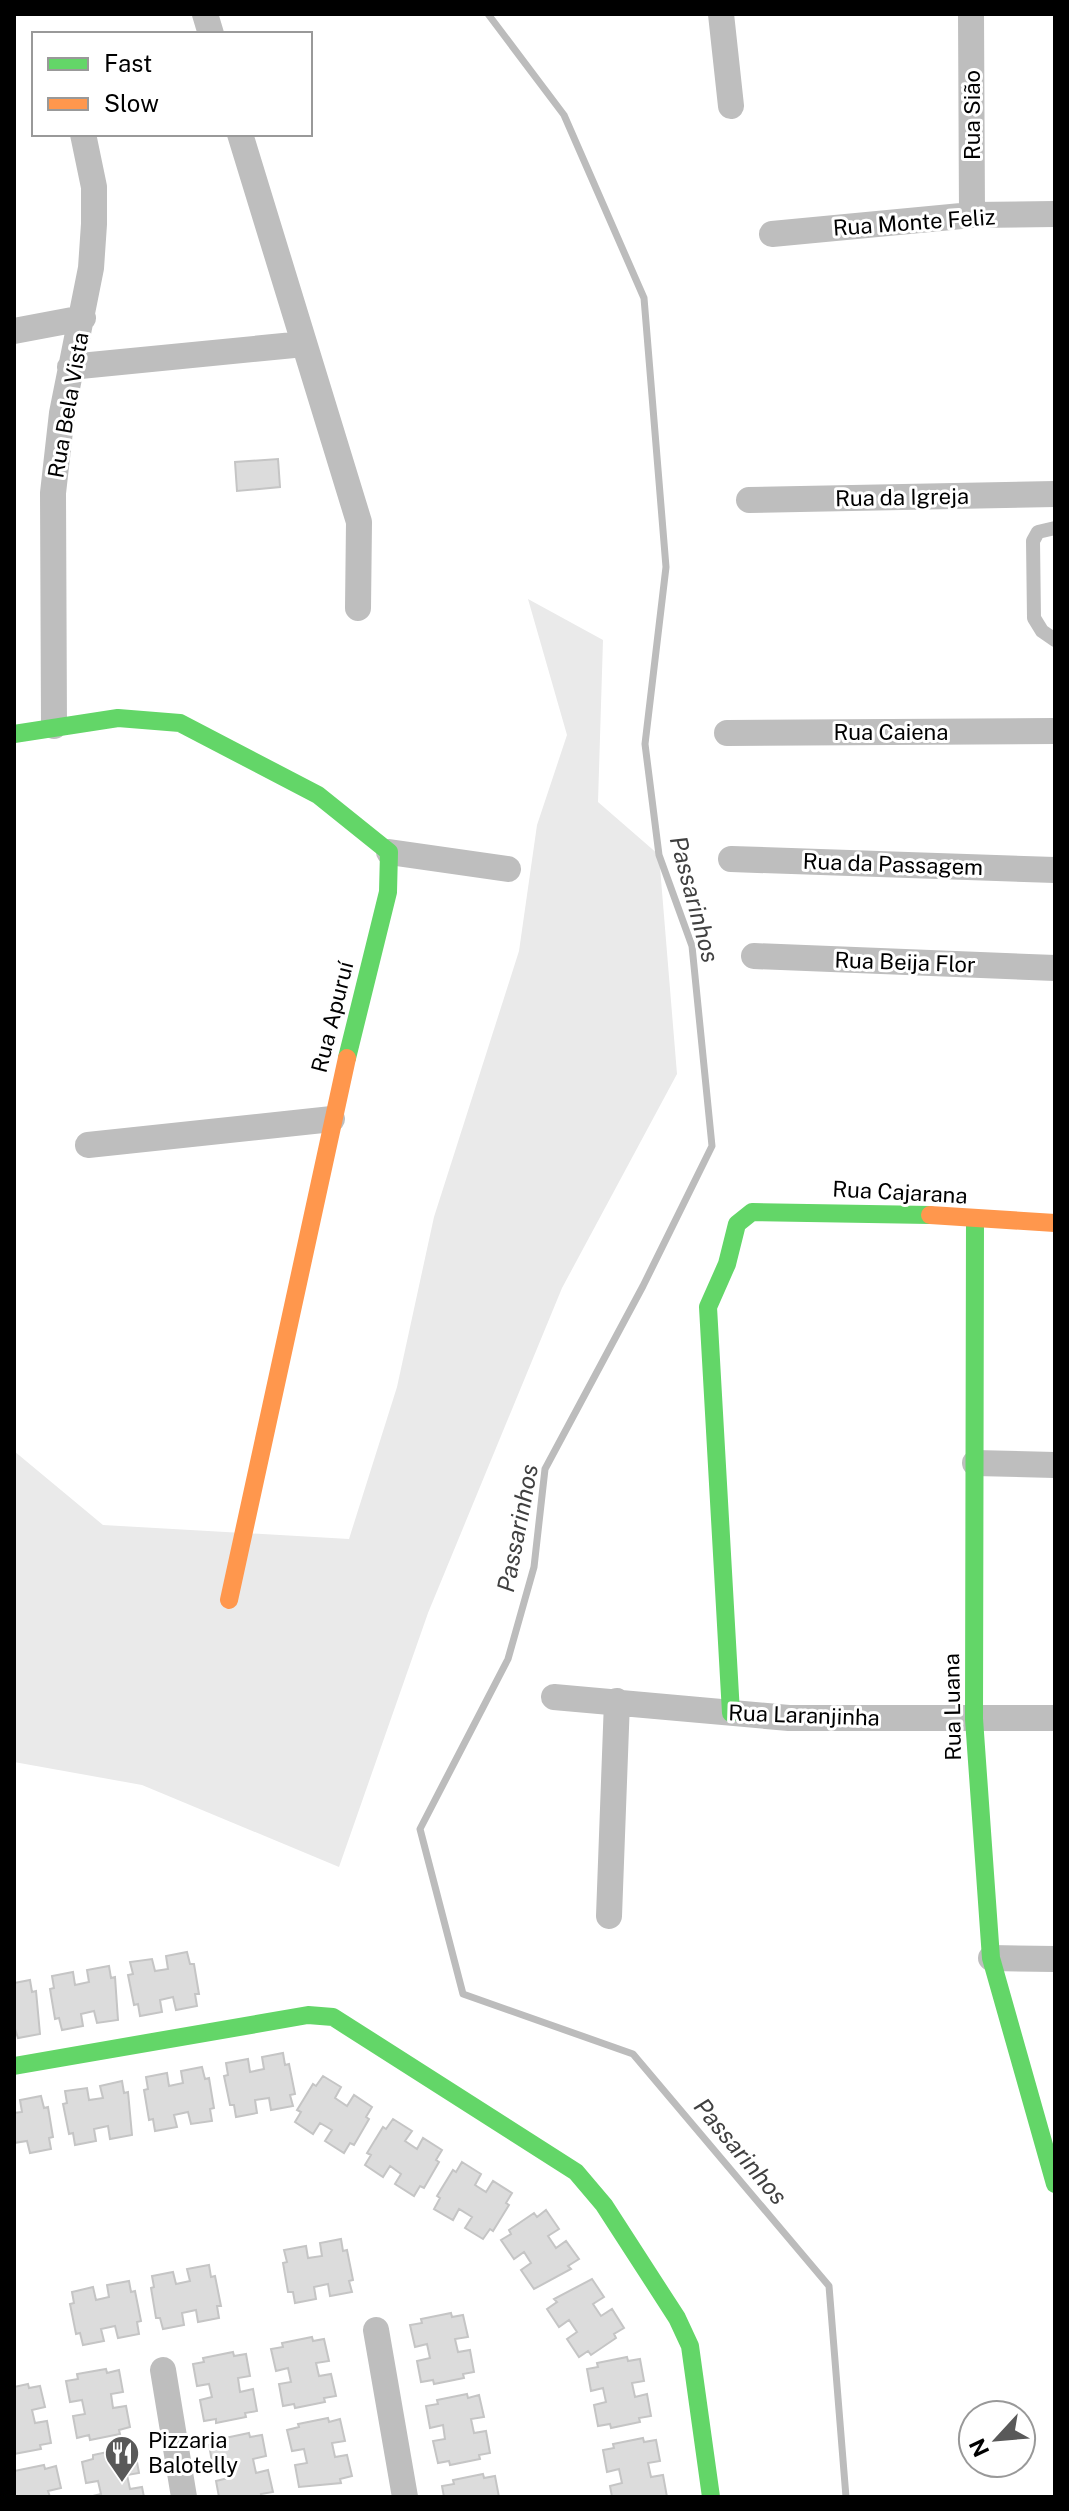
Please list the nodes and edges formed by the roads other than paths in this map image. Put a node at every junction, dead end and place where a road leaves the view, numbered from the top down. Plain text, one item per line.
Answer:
1 (721, 14) edge
2 (971, 14) edge
3 (731, 106) dead end
4 (83, 136) edge
5 (241, 136) edge
6 (1055, 214) edge
7 (972, 215) junction
8 (772, 234) dead end
9 (83, 318) junction
10 (14, 331) edge
11 (304, 344) junction
12 (70, 367) junction
13 (1055, 494) edge
14 (749, 500) dead end
15 (1055, 528) edge
16 (358, 608) dead end
17 (1055, 640) edge
18 (54, 726) junction
19 (1055, 731) edge
20 (727, 733) dead end
21 (14, 734) edge
22 (389, 852) junction
23 (731, 859) dead end
24 (508, 869) dead end
25 (1055, 870) edge
26 (754, 956) dead end
27 (1055, 968) edge
28 (332, 1119) junction
29 (88, 1145) dead end
30 (975, 1220) junction
31 (1055, 1223) edge
32 (975, 1463) junction
33 (1055, 1465) edge
34 (229, 1600) dead end
35 (554, 1697) dead end
36 (617, 1701) junction
37 (731, 1713) junction
38 (1055, 1718) edge
39 (974, 1719) junction
40 (609, 1916) dead end
41 (991, 1958) junction
42 (1055, 1959) edge
43 (14, 2066) edge
44 (1055, 2184) edge
45 (376, 2330) dead end
46 (163, 2370) dead end
47 (184, 2497) edge
48 (405, 2497) edge
49 (711, 2497) edge

1 - 3 street
2 - 7 street, Rua Sião
4 - 9 street, Rua Bela Vista
5 - 11 street
6 - 7 street, Rua Monte Feliz
7 - 8 street, Rua Monte Feliz
9 - 10 street
9 - 12 street, Rua Bela Vista
11 - 12 street
11 - 16 street
12 - 18 street, Rua Bela Vista
13 - 14 street, Rua da Igreja
15 - 17 lane
18 - 21 street
18 - 22 street
19 - 20 street, Rua Caiena
22 - 24 street
22 - 28 street, Rua Apuruí
23 - 25 street, Rua da Passagem
26 - 27 street, Rua Beija Flor
28 - 29 street
28 - 34 street, Rua Apuruí
30 - 31 street, Rua Cajarana
30 - 32 street, Rua Luana
30 - 37 street, Rua Cajarana
32 - 33 street
32 - 39 street, Rua Luana
35 - 36 street, Rua Laranjinha
36 - 37 street, Rua Laranjinha
36 - 40 street
37 - 39 street, Rua Laranjinha
38 - 39 street, Rua Laranjinha
39 - 41 street, Rua Luana
41 - 42 street
41 - 44 street, Rua Luana
43 - 49 street
45 - 48 street
46 - 47 street

